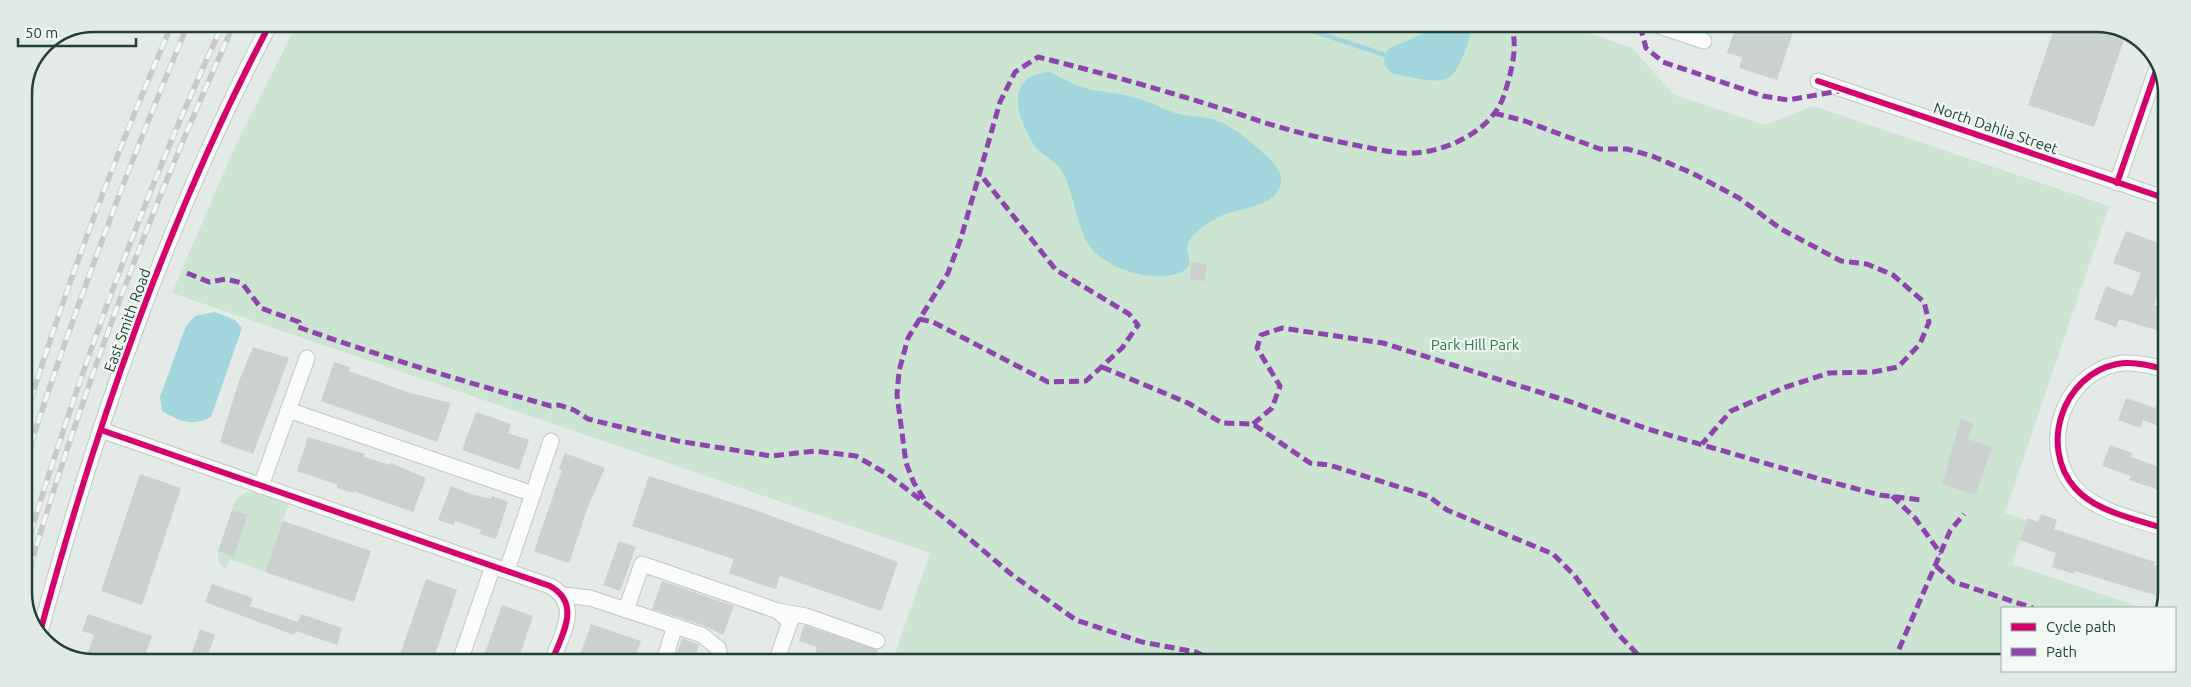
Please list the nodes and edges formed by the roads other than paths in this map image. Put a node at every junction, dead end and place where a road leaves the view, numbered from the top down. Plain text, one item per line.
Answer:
1 (266, 32) edge
2 (1678, 32) edge
3 (1704, 41) dead end
4 (2155, 74) edge
5 (1818, 81) dead end
6 (2117, 183) junction
7 (2158, 197) edge
8 (307, 358) dead end
9 (2158, 368) edge
10 (288, 410) junction
11 (101, 430) junction
12 (551, 441) dead end
13 (261, 486) junction
14 (533, 494) junction
15 (2158, 527) edge
16 (500, 568) junction
17 (563, 595) junction
18 (626, 610) junction
19 (778, 611) junction
20 (42, 625) edge
21 (676, 626) junction
22 (877, 641) dead end
23 (463, 654) edge
24 (554, 654) edge
25 (667, 654) edge
26 (720, 654) edge
27 (779, 654) edge

1 - 11 street, East Smith Road
2 - 3 street
4 - 6 street
5 - 6 street, North Dahlia Street
6 - 7 street, North Dahlia Street
8 - 10 street
9 - 15 street
10 - 13 street
10 - 14 street
11 - 13 street
11 - 20 street, East Smith Road
12 - 14 street
13 - 16 street
14 - 16 street
16 - 17 street
16 - 23 street
17 - 18 street
17 - 24 street
18 - 19 street
18 - 21 street
19 - 22 street
19 - 27 street
21 - 25 street
21 - 26 street

